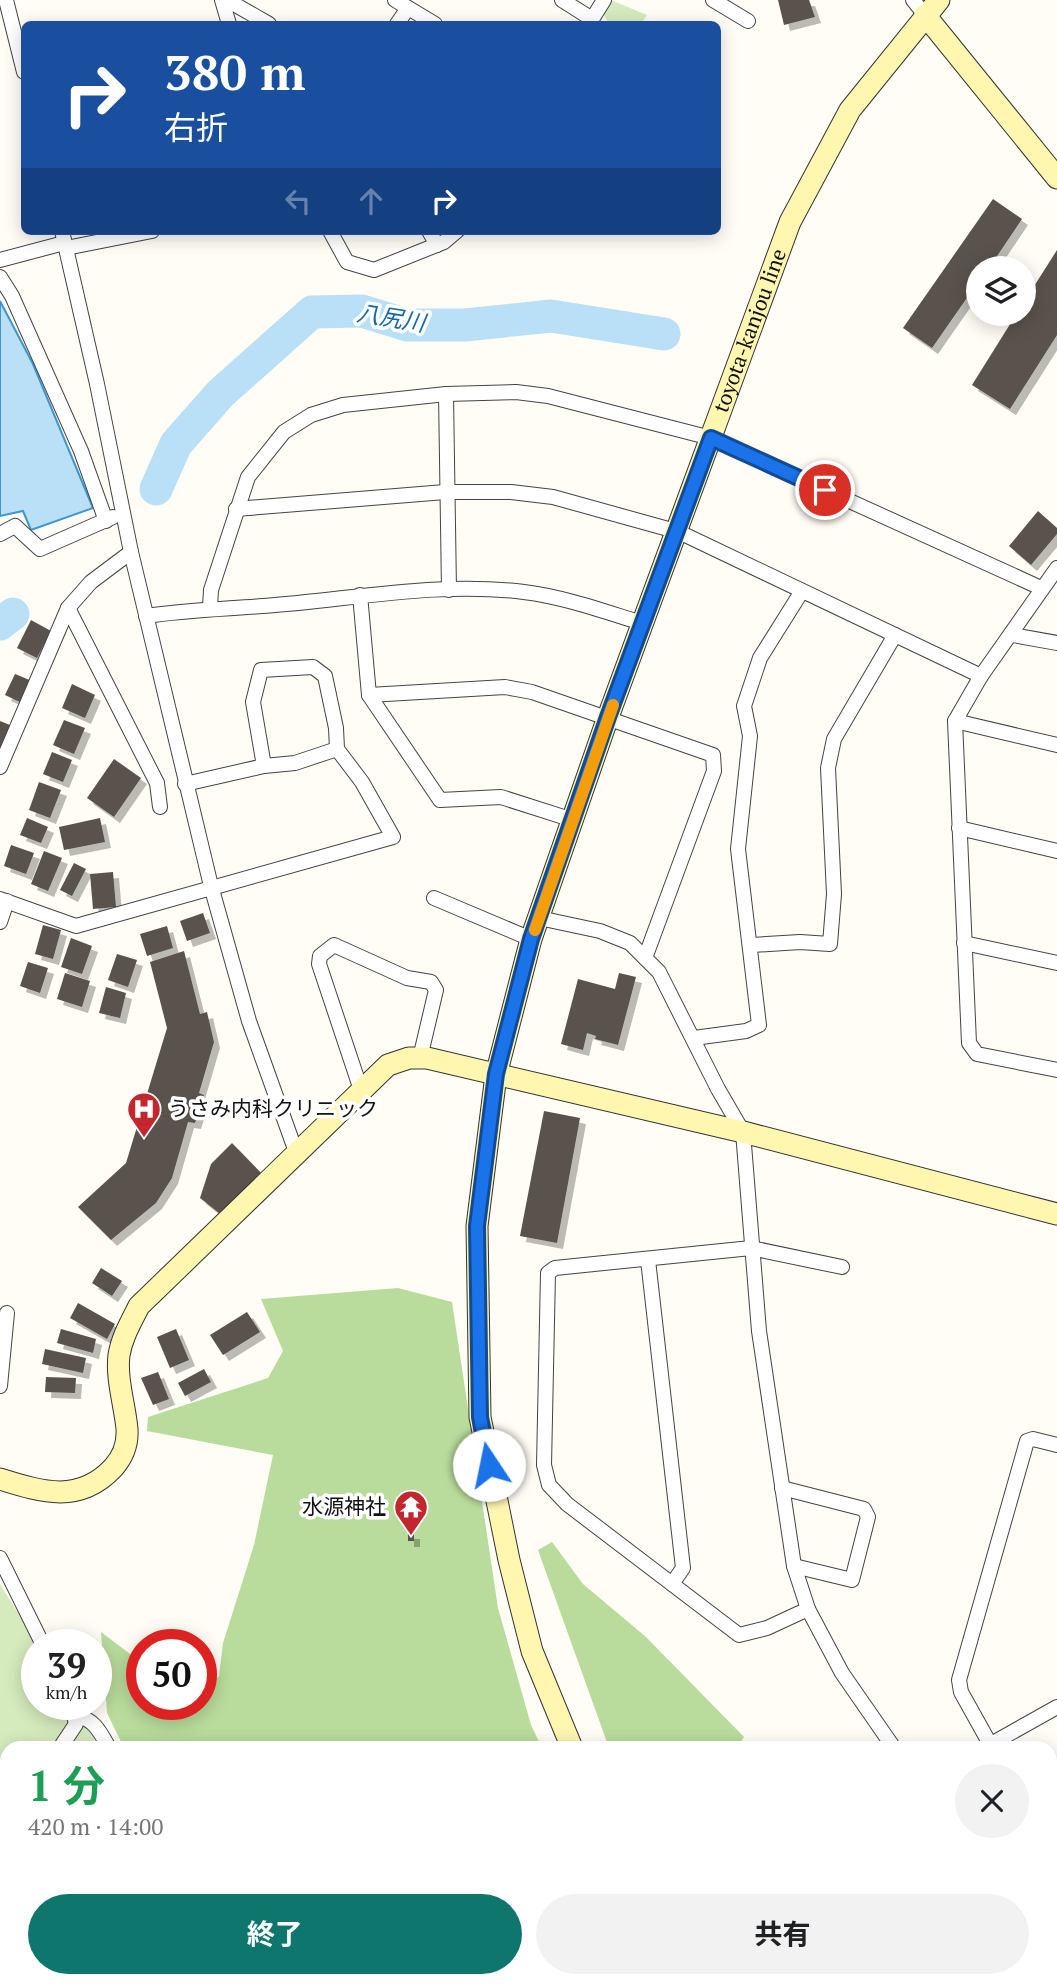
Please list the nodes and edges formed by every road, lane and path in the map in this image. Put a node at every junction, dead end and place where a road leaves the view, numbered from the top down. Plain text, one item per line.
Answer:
1 (6, 0) edge
2 (225, 0) edge
3 (562, 0) edge
4 (604, 0) edge
5 (713, 0) edge
6 (402, 4) edge
7 (926, 5) edge
8 (228, 21) edge
9 (264, 21) edge
10 (398, 21) edge
11 (430, 21) edge
12 (590, 21) edge
13 (592, 21) edge
14 (748, 21) dead end
15 (21, 60) edge
16 (1057, 178) edge
17 (117, 235) edge
18 (332, 235) edge
19 (431, 235) edge
20 (451, 235) edge
21 (64, 241) edge
22 (437, 245) junction
23 (0, 260) edge
24 (0, 277) edge
25 (446, 394) junction
26 (711, 438) junction
27 (445, 492) junction
28 (236, 509) junction
29 (124, 512) junction
30 (106, 521) junction
31 (679, 531) junction
32 (0, 534) edge
33 (131, 552) junction
34 (1057, 568) edge
35 (1041, 588) junction
36 (449, 590) junction
37 (803, 591) junction
38 (360, 595) junction
39 (209, 607) junction
40 (68, 608) junction
41 (146, 616) junction
42 (642, 623) junction
43 (895, 635) junction
44 (1013, 635) junction
45 (1057, 643) edge
46 (982, 676) junction
47 (369, 695) junction
48 (608, 717) junction
49 (955, 721) junction
50 (1057, 745) edge
51 (337, 749) junction
52 (264, 766) junction
53 (0, 767) edge
54 (185, 784) junction
55 (160, 807) dead end
56 (573, 820) junction
57 (959, 828) junction
58 (1057, 851) edge
59 (211, 886) junction
60 (434, 898) dead end
61 (4, 900) edge
62 (539, 918) junction
63 (0, 922) edge
64 (531, 939) junction
65 (964, 943) junction
66 (752, 944) junction
67 (645, 958) junction
68 (1057, 963) edge
69 (694, 1038) junction
70 (420, 1058) junction
71 (1057, 1070) edge
72 (496, 1074) junction
73 (361, 1090) junction
74 (743, 1132) junction
75 (296, 1152) junction
76 (1057, 1214) edge
77 (751, 1248) junction
78 (648, 1260) junction
79 (842, 1267) dead end
80 (7, 1313) dead end
81 (0, 1387) edge
82 (1057, 1445) edge
83 (0, 1479) edge
84 (782, 1488) junction
85 (0, 1558) edge
86 (794, 1566) junction
87 (673, 1584) junction
88 (808, 1609) junction
89 (35, 1629) edge
90 (1057, 1707) edge
91 (73, 1720) edge
92 (90, 1720) edge
93 (66, 1741) edge
94 (105, 1741) edge
95 (569, 1741) edge
96 (889, 1741) edge
97 (984, 1741) edge
98 (995, 1741) edge

1 - 15 street
2 - 8 street
2 - 9 street
3 - 12 street
4 - 13 street
5 - 14 street
6 - 10 street
6 - 11 street
7 - 16 main road
7 - 26 main road, toyota-kanjou line
17 - 21 street
18 - 22 street
19 - 22 street
20 - 22 street
21 - 23 street
21 - 29 street
24 - 30 street
25 - 26 street
25 - 27 street
25 - 28 street
26 - 31 main road, toyota-kanjou line
26 - 35 street
27 - 28 street
27 - 31 street
27 - 36 street
28 - 39 street
29 - 30 street
29 - 33 street
30 - 32 street
31 - 37 street
31 - 42 main road, toyota-kanjou line
33 - 40 street
33 - 41 street
34 - 35 street
35 - 44 street
36 - 38 street
36 - 42 street
37 - 43 street
37 - 66 street
38 - 39 street
38 - 47 street
39 - 41 street
40 - 53 street
40 - 55 street
41 - 54 street
42 - 48 main road, toyota-kanjou line
43 - 46 street
43 - 66 street
44 - 45 street
44 - 46 street
46 - 49 street
47 - 48 street
47 - 56 street
48 - 56 main road, toyota-kanjou line
48 - 67 street
49 - 50 street
49 - 57 street
51 - 52 street
51 - 52 street
51 - 59 street
52 - 54 street
54 - 59 street
56 - 62 main road, toyota-kanjou line
57 - 58 street
57 - 65 street
59 - 61 street
59 - 75 street
60 - 64 street
61 - 63 street
62 - 64 main road, toyota-kanjou line
62 - 67 street
64 - 72 main road, toyota-kanjou line
65 - 68 street
65 - 71 street
66 - 69 street
67 - 69 street
69 - 74 street
70 - 72 main road
70 - 73 main road
70 - 73 street
72 - 74 main road
72 - 95 main road, toyota-kanjou line
73 - 75 main road
74 - 76 main road
74 - 77 street
75 - 83 main road
77 - 78 street
77 - 79 street
77 - 84 street
78 - 87 street
78 - 87 street
80 - 81 street
82 - 97 street
84 - 86 street
84 - 86 street
85 - 89 street
86 - 88 street
87 - 88 street
88 - 96 street
90 - 98 street
91 - 93 street
92 - 94 street

